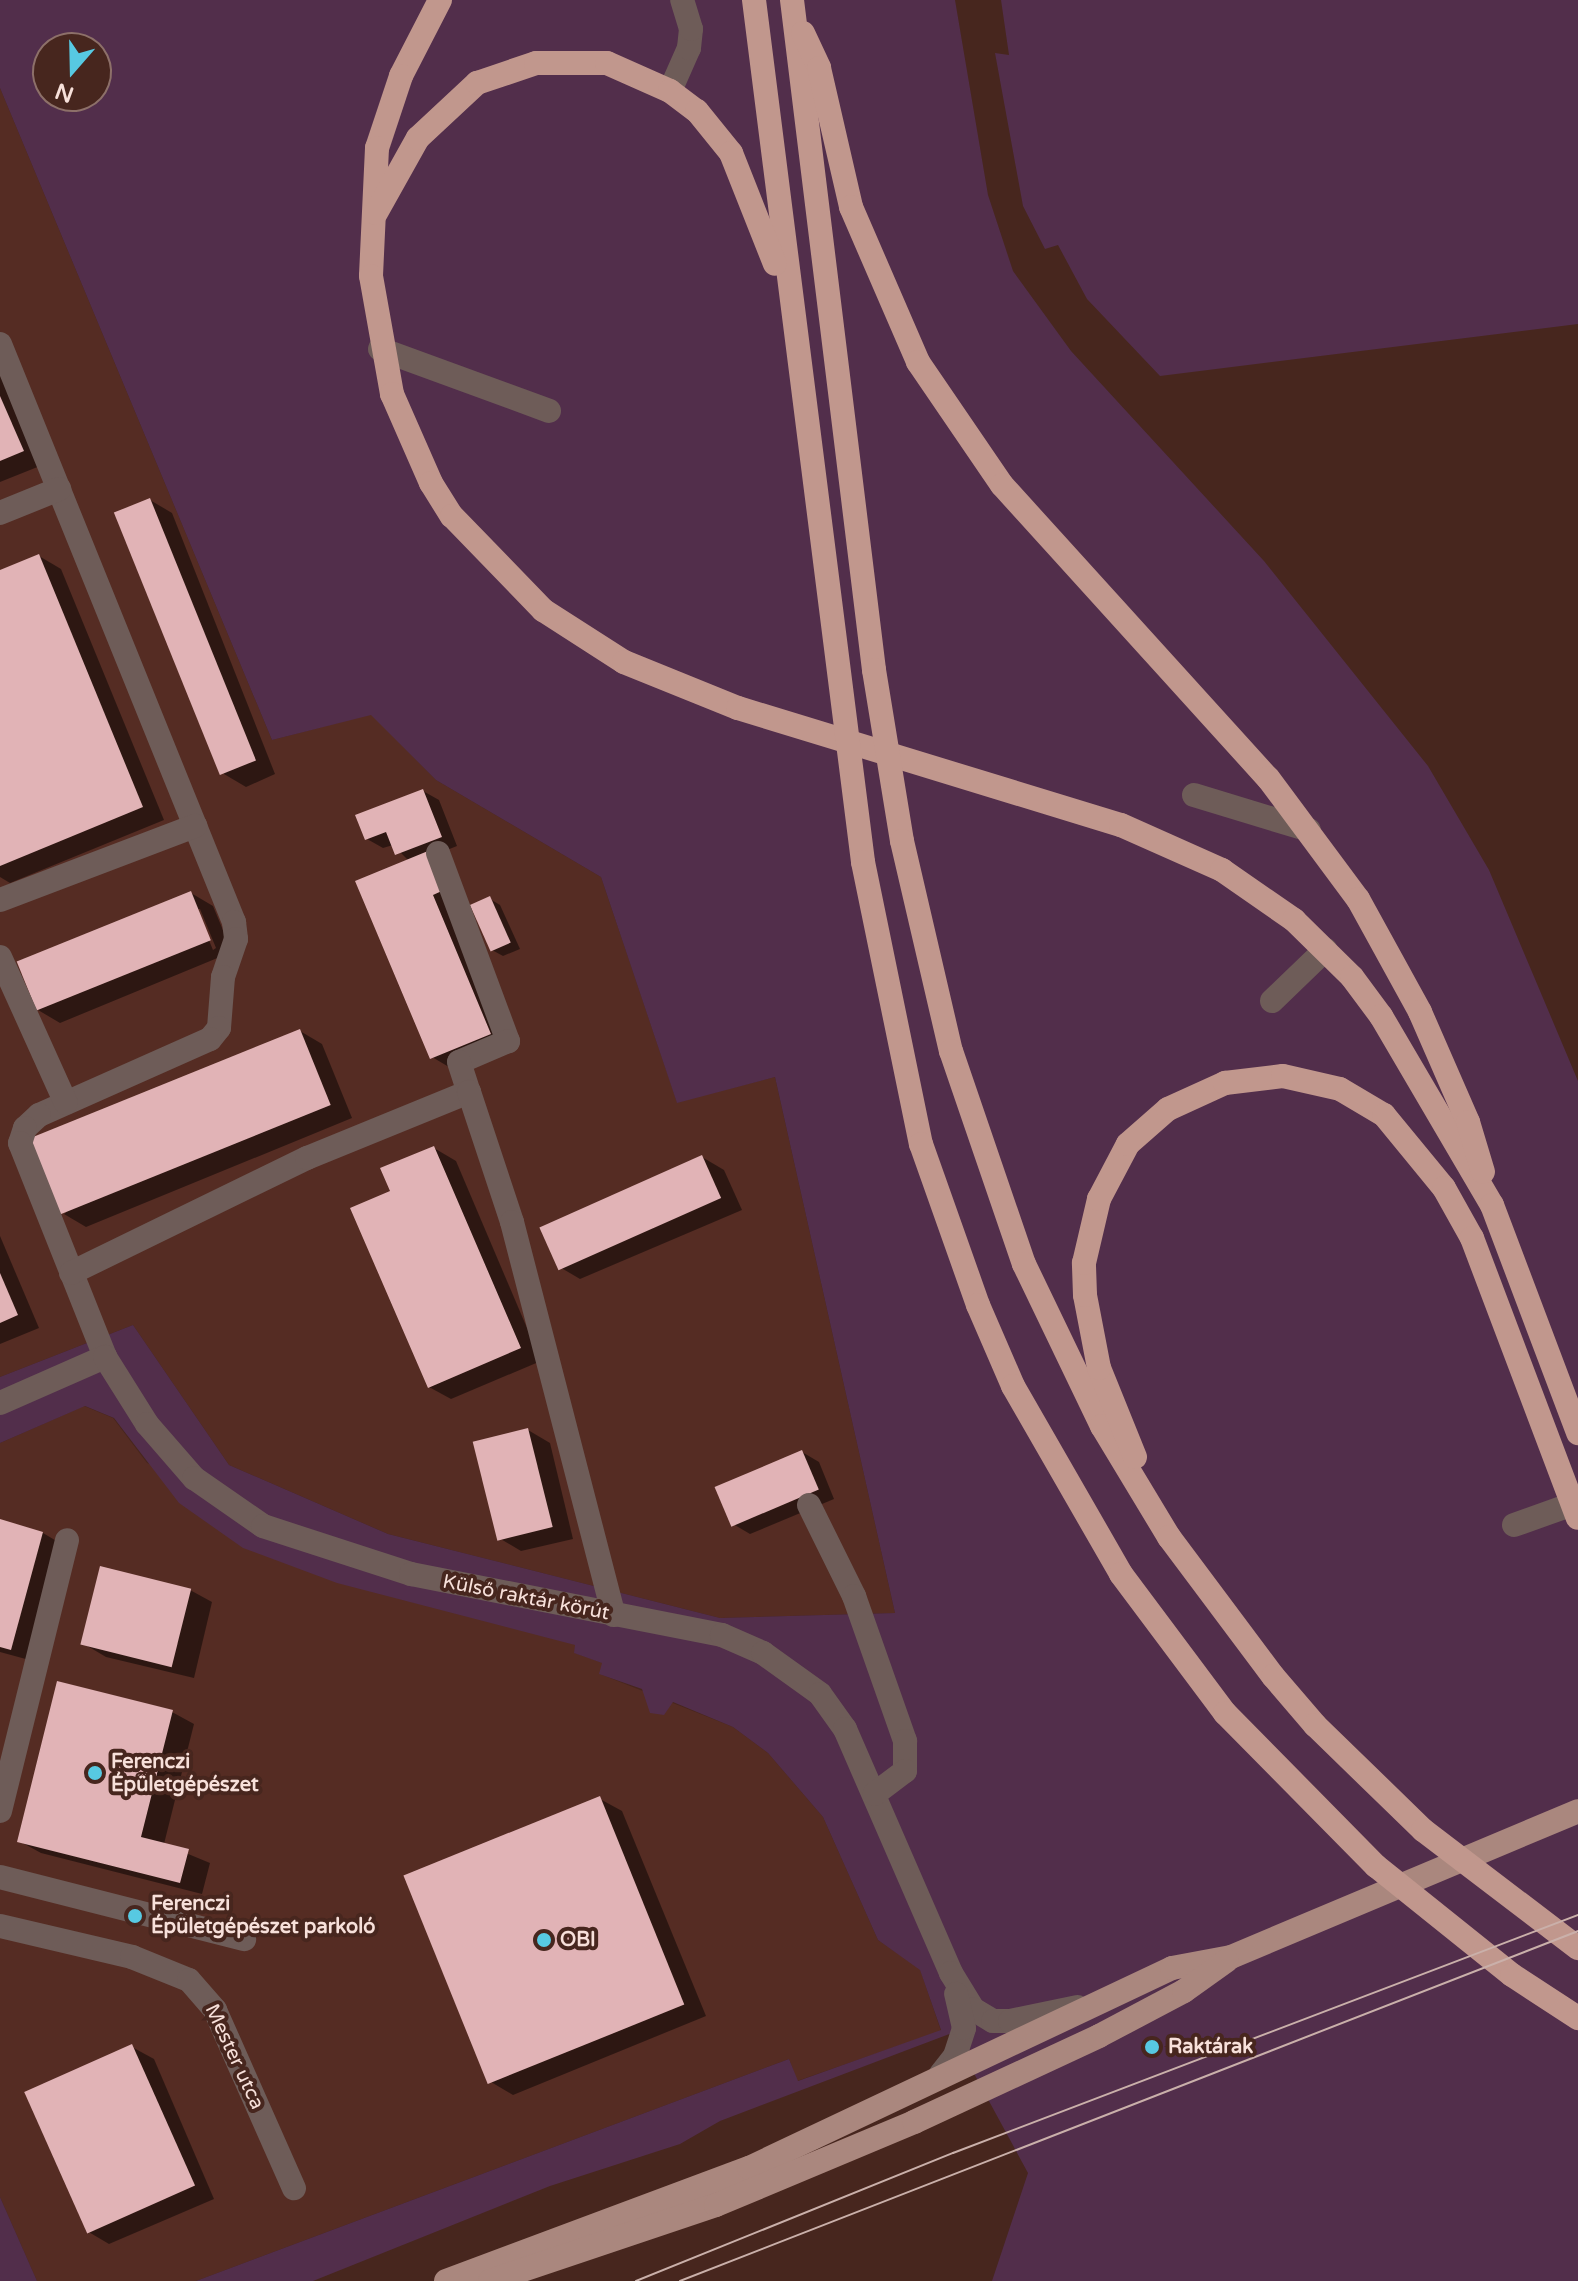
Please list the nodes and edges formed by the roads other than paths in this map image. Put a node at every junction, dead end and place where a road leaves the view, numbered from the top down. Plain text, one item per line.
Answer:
1 (440, 0) edge
2 (682, 0) edge
3 (754, 0) edge
4 (792, 4) edge
5 (670, 91) junction
6 (376, 213) junction
7 (0, 344) edge
8 (380, 349) junction
9 (797, 349) junction
10 (549, 411) dead end
11 (59, 489) junction
12 (0, 513) edge
13 (1194, 795) dead end
14 (195, 826) junction
15 (1309, 830) junction
16 (438, 853) dead end
17 (0, 900) edge
18 (1325, 950) junction
19 (0, 957) edge
20 (1272, 1001) dead end
21 (1422, 1086) junction
22 (469, 1092) junction
23 (66, 1103) junction
24 (1492, 1205) junction
25 (1472, 1238) junction
26 (71, 1273) junction
27 (105, 1357) junction
28 (0, 1403) edge
29 (1578, 1433) edge
30 (809, 1505) dead end
31 (1575, 1511) edge
32 (1514, 1525) dead end
33 (1169, 1537) junction
34 (67, 1540) dead end
35 (614, 1615) junction
36 (875, 1794) junction
37 (0, 1811) edge
38 (1578, 1811) edge
39 (0, 1877) edge
40 (0, 1926) edge
41 (244, 1939) dead end
42 (1578, 1948) edge
43 (1231, 1957) junction
44 (951, 1973) junction
45 (1085, 2006) junction
46 (1578, 2018) edge
47 (941, 2074) junction
48 (294, 2188) dead end
49 (632, 2234) junction
50 (446, 2281) edge
51 (490, 2281) edge
52 (528, 2281) edge

1 - 6 highway
2 - 5 street
3 - 9 highway
4 - 15 highway
4 - 33 highway
5 - 6 highway
5 - 9 highway
6 - 8 highway
7 - 11 street
8 - 10 street
8 - 18 highway
9 - 46 highway
11 - 12 street
11 - 14 street
13 - 15 street
14 - 17 street
14 - 23 street
15 - 24 highway
16 - 22 street
18 - 20 street
18 - 21 highway
19 - 23 street
21 - 24 highway
21 - 25 highway
22 - 26 street
22 - 35 street
23 - 26 street, Külső raktár körút
24 - 29 highway
25 - 31 highway
25 - 33 highway
26 - 27 street, Külső raktár körút
27 - 28 street
27 - 35 street, Külső raktár körút
30 - 36 street
31 - 32 street
33 - 42 highway
34 - 37 street
35 - 36 street, Külső raktár körút
36 - 44 street, Külső raktár körút
38 - 43 main road
39 - 41 street
40 - 48 street, Mester utca
43 - 45 main road
43 - 49 main road
44 - 45 street, Külső raktár körút
44 - 47 street, Külső raktár körút
45 - 47 main road
47 - 50 main road
49 - 51 main road
49 - 52 street

